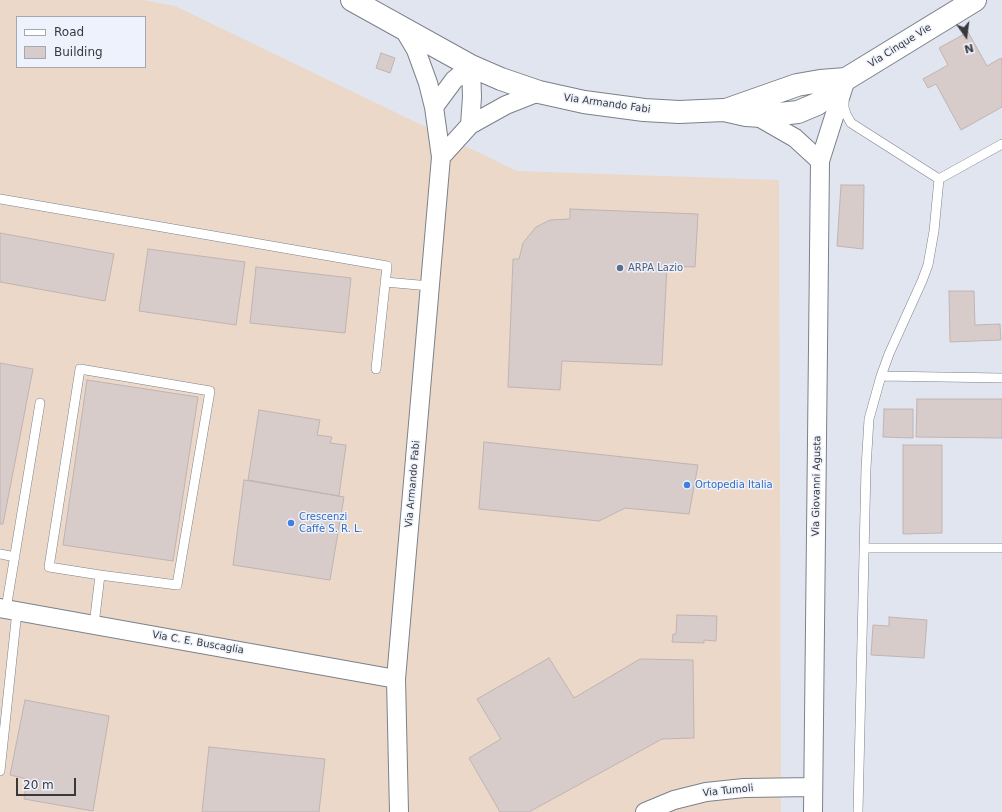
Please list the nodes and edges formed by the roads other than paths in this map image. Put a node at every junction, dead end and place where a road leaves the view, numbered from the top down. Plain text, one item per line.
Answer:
1 (352, 0) edge
2 (975, 0) edge
3 (403, 28) junction
4 (470, 66) junction
5 (846, 79) junction
6 (539, 92) junction
7 (434, 107) junction
8 (724, 110) junction
9 (756, 115) junction
10 (470, 125) junction
11 (1002, 144) edge
12 (441, 157) junction
13 (820, 161) junction
14 (939, 179) junction
15 (0, 200) edge
16 (385, 282) junction
17 (430, 286) junction
18 (376, 369) dead end
19 (881, 376) junction
20 (1002, 378) edge
21 (40, 403) dead end
22 (864, 548) junction
23 (1002, 548) edge
24 (0, 554) edge
25 (15, 557) junction
26 (100, 575) junction
27 (8, 609) edge
28 (94, 625) junction
29 (396, 679) junction
30 (0, 771) edge
31 (813, 787) junction
32 (398, 812) edge
33 (645, 812) edge
34 (813, 812) edge
35 (858, 812) edge

1 - 3 street, Via Armando Fabi
2 - 5 street, Via Cinque Vie
3 - 4 street, Via Armando Fabi
3 - 7 street, Via Armando Fabi
4 - 6 street, Via Armando Fabi
4 - 7 street
4 - 10 street
5 - 8 street
5 - 9 street, Via Cinque Vie
5 - 13 street, Via Giovanni Agusta
5 - 14 lane
6 - 8 street, Via Armando Fabi
6 - 10 street
7 - 12 street, Via Armando Fabi
8 - 9 street, Via Cinque Vie
9 - 13 street
10 - 12 street
11 - 14 lane
12 - 17 street, Via Armando Fabi
13 - 31 street, Via Giovanni Agusta
14 - 19 lane
15 - 16 lane
16 - 17 lane
16 - 18 lane
17 - 29 street, Via Armando Fabi
19 - 20 lane
19 - 22 lane
21 - 25 lane
22 - 23 lane
22 - 35 lane
24 - 25 lane
25 - 27 lane
26 - 26 lane
26 - 28 lane
27 - 28 street, Via C. E. Buscaglia
27 - 30 lane
28 - 29 street, Via C. E. Buscaglia
29 - 32 street, Via Armando Fabi
31 - 33 street, Via Tumoli
31 - 34 street, Via Giovanni Agusta

